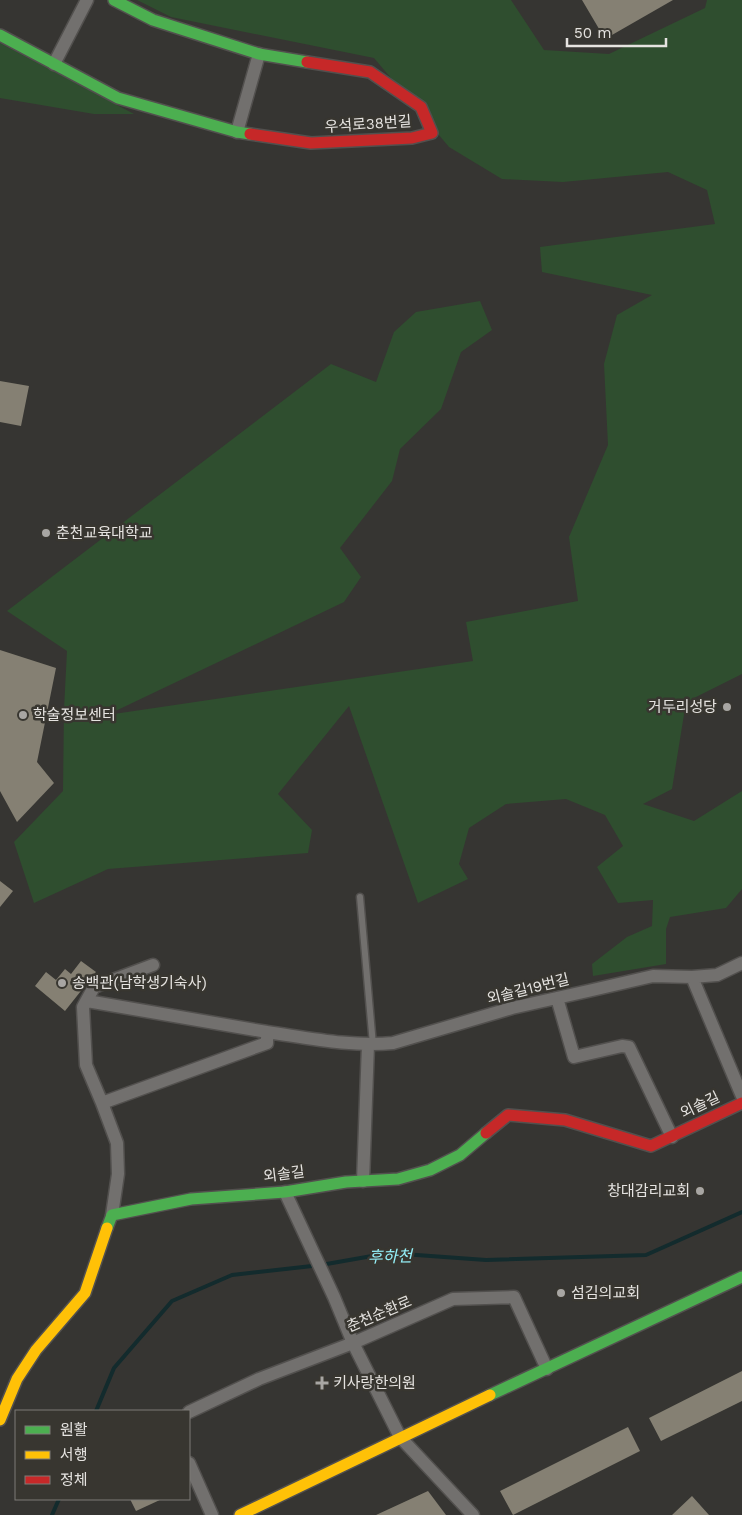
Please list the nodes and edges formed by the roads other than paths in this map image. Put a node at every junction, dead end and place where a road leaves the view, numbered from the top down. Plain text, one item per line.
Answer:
1 (87, 0) edge
2 (114, 0) edge
3 (0, 35) edge
4 (259, 54) junction
5 (54, 64) junction
6 (237, 132) junction
7 (360, 897) dead end
8 (742, 964) edge
9 (153, 965) dead end
10 (692, 977) junction
11 (557, 998) junction
12 (86, 1000) junction
13 (267, 1032) junction
14 (371, 1045) junction
15 (742, 1096) edge
16 (102, 1103) junction
17 (742, 1103) edge
18 (672, 1137) junction
19 (363, 1182) junction
20 (285, 1192) junction
21 (112, 1216) junction
22 (742, 1277) edge
23 (353, 1343) junction
24 (547, 1369) junction
25 (190, 1412) edge
26 (0, 1420) edge
27 (400, 1437) junction
28 (190, 1465) edge
29 (212, 1515) edge
30 (240, 1515) edge
31 (473, 1515) edge

1 - 5 street
2 - 4 street, 우석로38번길
3 - 5 street, 우석로38번길
4 - 6 street
4 - 6 street, 우석로38번길
5 - 6 street, 우석로38번길
7 - 14 lane
8 - 10 street, 외솔길19번길
9 - 12 street
10 - 11 street, 외솔길19번길
10 - 15 street
11 - 14 street, 외솔길19번길
11 - 18 street, 외솔길
12 - 13 street, 외솔길19번길
12 - 16 street
13 - 14 street, 외솔길19번길
13 - 16 street
14 - 19 street
16 - 21 street
17 - 18 street, 외솔길
18 - 19 street, 외솔길
19 - 20 street, 외솔길
20 - 21 street, 외솔길
20 - 23 street
21 - 26 street
22 - 24 street
23 - 24 street, 춘천순환로
23 - 25 street, 춘천순환로
23 - 27 street
24 - 27 street
27 - 30 street
27 - 31 street
28 - 29 street

